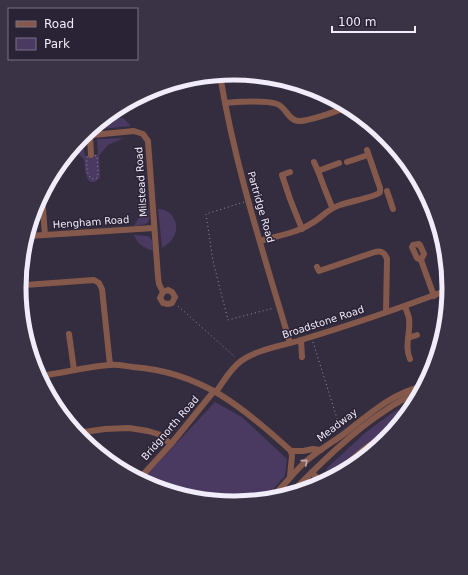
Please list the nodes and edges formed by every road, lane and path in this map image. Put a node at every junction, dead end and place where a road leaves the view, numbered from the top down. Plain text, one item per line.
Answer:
1 (221, 80) edge
2 (225, 103) junction
3 (341, 109) edge
4 (93, 135) edge
5 (90, 137) edge
6 (91, 155) junction
7 (314, 162) dead end
8 (346, 162) dead end
9 (339, 163) dead end
10 (318, 171) junction
11 (290, 172) dead end
12 (378, 194) junction
13 (248, 201) junction
14 (43, 207) edge
15 (332, 207) junction
16 (394, 209) dead end
17 (154, 228) junction
18 (302, 229) junction
19 (44, 235) junction
20 (33, 236) edge
21 (260, 241) junction
22 (421, 260) dead end
23 (317, 267) dead end
24 (26, 285) edge
25 (163, 292) junction
26 (442, 293) edge
27 (434, 296) junction
28 (173, 301) junction
29 (279, 306) junction
30 (405, 306) junction
31 (386, 312) junction
32 (69, 334) dead end
33 (417, 335) dead end
34 (311, 337) junction
35 (408, 338) junction
36 (301, 340) junction
37 (71, 343) junction
38 (290, 343) junction
39 (63, 344) dead end
40 (302, 357) dead end
41 (410, 359) dead end
42 (240, 362) junction
43 (110, 365) junction
44 (74, 370) junction
45 (45, 375) edge
46 (416, 389) edge
47 (215, 391) junction
48 (412, 395) edge
49 (84, 432) edge
50 (342, 434) junction
51 (171, 444) junction
52 (370, 445) edge
53 (321, 450) junction
54 (291, 451) junction
55 (357, 455) edge
56 (312, 472) junction
57 (143, 475) edge
58 (290, 476) junction
59 (318, 478) edge
60 (299, 485) edge
61 (278, 491) edge

1 - 2 street, Partridge Road
2 - 3 street
2 - 13 street, Partridge Road
4 - 17 street, Milstead Road
5 - 6 street
6 - 6 path
7 - 10 street
8 - 12 street
9 - 10 street
10 - 15 street
11 - 18 street
12 - 15 street
12 - 16 street
13 - 21 street, Partridge Road
13 - 29 path
14 - 19 street
15 - 18 street
17 - 19 street, Hengham Road
17 - 25 street, Milstead Road
18 - 21 street
19 - 20 street, Hengham Road
21 - 29 street, Partridge Road
22 - 27 street
23 - 31 street
24 - 43 street
25 - 28 street
25 - 28 street, Milstead Road
26 - 27 street, Broadstone Road
27 - 30 street, Broadstone Road
28 - 42 path
29 - 38 street, Partridge Road
30 - 31 street, Broadstone Road
30 - 35 street
31 - 34 street, Broadstone Road
32 - 37 street
33 - 35 street
34 - 36 street, Broadstone Road
34 - 50 path
35 - 41 street
36 - 38 street, Broadstone Road
36 - 40 street
37 - 39 street
37 - 44 street
38 - 42 street, Broadstone Road
42 - 47 street, Broadstone Road
43 - 44 street
43 - 47 street
44 - 45 street
46 - 50 street, Meadway
47 - 51 street, Bridgnorth Road
47 - 54 street
48 - 56 street, Meadway
49 - 51 street
50 - 53 street, Meadway
51 - 57 street, Bridgnorth Road
52 - 55 street
53 - 54 street
58 -> 53 street, Meadway
54 - 58 street
56 - 59 street
56 - 60 street, Meadway
58 - 61 street, Meadway

